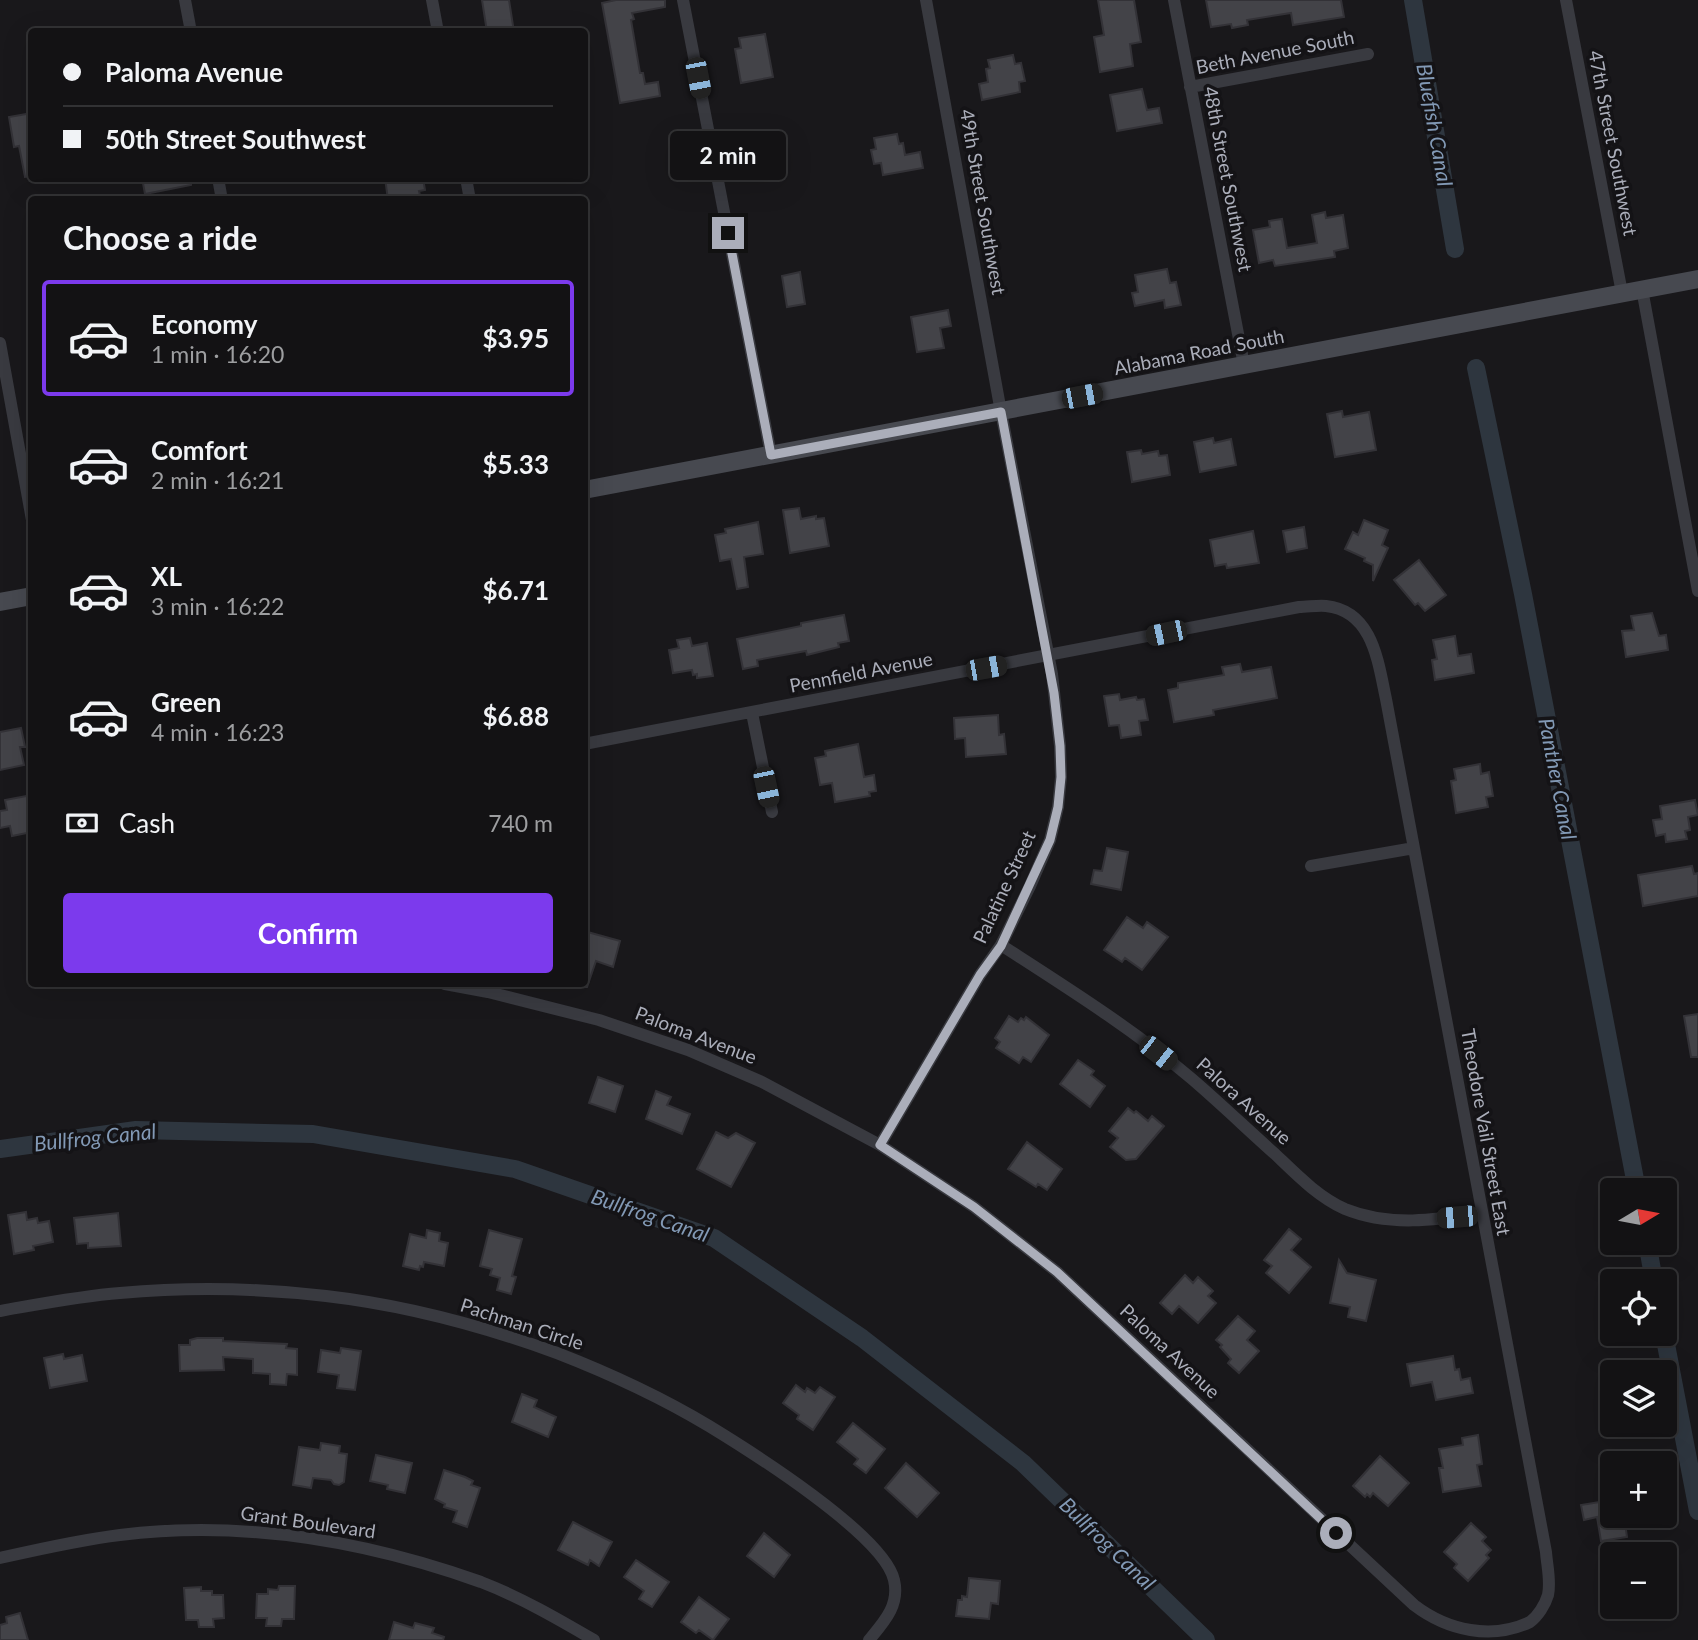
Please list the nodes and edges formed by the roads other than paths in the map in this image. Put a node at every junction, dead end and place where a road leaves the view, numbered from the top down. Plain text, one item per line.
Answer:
1 (185, 0) edge
2 (432, 0) edge
3 (683, 0) edge
4 (926, 0) edge
5 (1174, 0) edge
6 (1566, 0) edge
7 (190, 28) edge
8 (437, 28) edge
9 (1368, 54) dead end
10 (1190, 87) junction
11 (1698, 279) edge
12 (1642, 289) junction
13 (1622, 293) junction
14 (0, 343) edge
15 (1244, 365) junction
16 (1001, 412) junction
17 (771, 455) junction
18 (588, 490) edge
19 (28, 498) edge
20 (1693, 534) edge
21 (1698, 591) edge
22 (28, 597) edge
23 (0, 601) edge
24 (1350, 614) joint
25 (1048, 656) junction
26 (752, 713) junction
27 (588, 743) edge
28 (772, 812) dead end
29 (1413, 848) junction
30 (1311, 866) dead end
31 (1001, 946) junction
32 (462, 987) edge
33 (880, 1145) junction
34 (1481, 1213) junction
35 (0, 1311) edge
36 (0, 1558) edge
37 (1496, 1639) edge
38 (594, 1640) edge
39 (869, 1640) edge

1 - 7 street
2 - 8 street
3 - 17 street
4 - 16 street, 49th Street Southwest
5 - 10 street, 48th Street Southwest
6 - 13 street, 47th Street Southwest
9 - 10 street, Beth Avenue South
10 - 15 street, 48th Street Southwest
11 - 12 street, Alabama Road South
12 - 13 street, Alabama Road South
12 - 20 street
13 - 15 street, Alabama Road South
14 - 19 street
15 - 16 street, Alabama Road South
16 - 17 street, Alabama Road South
16 - 25 street, Palatine Street
17 - 18 street, Alabama Road South
20 - 21 street
22 - 23 street
24 - 25 street, Pennfield Avenue
24 - 29 street, Theodore Vail Street East
25 - 26 street, Pennfield Avenue
25 - 31 street, Palatine Street
26 - 27 street, Pennfield Avenue
26 - 28 street
29 - 30 street
29 - 34 street, Theodore Vail Street East
31 - 33 street, Palatine Street
31 - 34 street, Palora Avenue
32 - 33 street, Paloma Avenue
33 - 37 street, Paloma Avenue
34 - 37 street, Theodore Vail Street East
35 - 39 street, Pachman Circle
36 - 38 street, Grant Boulevard

